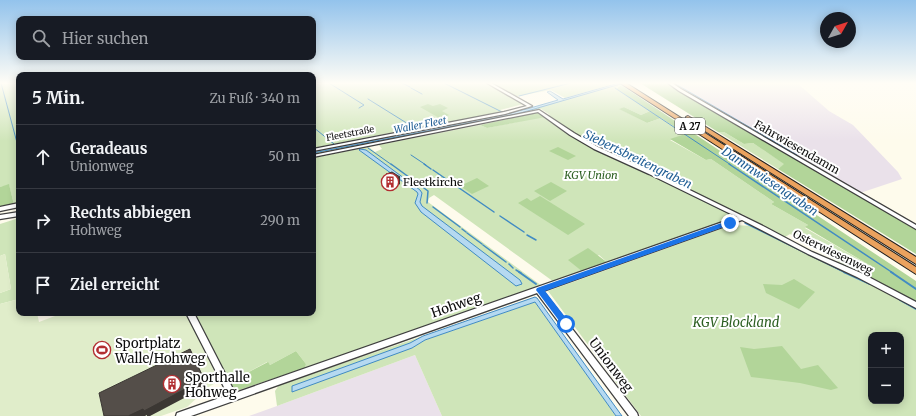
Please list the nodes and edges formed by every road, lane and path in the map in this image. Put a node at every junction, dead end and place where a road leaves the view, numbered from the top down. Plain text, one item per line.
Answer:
1 (524, 102) edge
2 (658, 102) edge
3 (659, 102) edge
4 (701, 102) edge
5 (316, 149) edge
6 (316, 155) edge
7 (16, 206) edge
8 (0, 209) edge
9 (16, 214) edge
10 (0, 217) edge
11 (741, 218) junction
12 (916, 227) edge
13 (916, 261) edge
14 (916, 271) edge
15 (540, 290) junction
16 (916, 306) edge
17 (192, 316) edge
18 (233, 397) junction
19 (180, 416) edge
20 (634, 416) edge

1 - 5 street, Fleetstraße
2 - 14 highway, A 27
3 - 13 highway, A 27
4 - 12 street, Fahrwiesendamm
6 - 11 street, Osterwiesenweg
7 - 8 street
9 - 10 street
11 - 15 street, Hohweg
11 - 16 street, Osterwiesenweg
15 - 18 street, Hohweg
15 - 20 street, Unionweg
17 - 18 street
18 - 19 street, Hohweg

